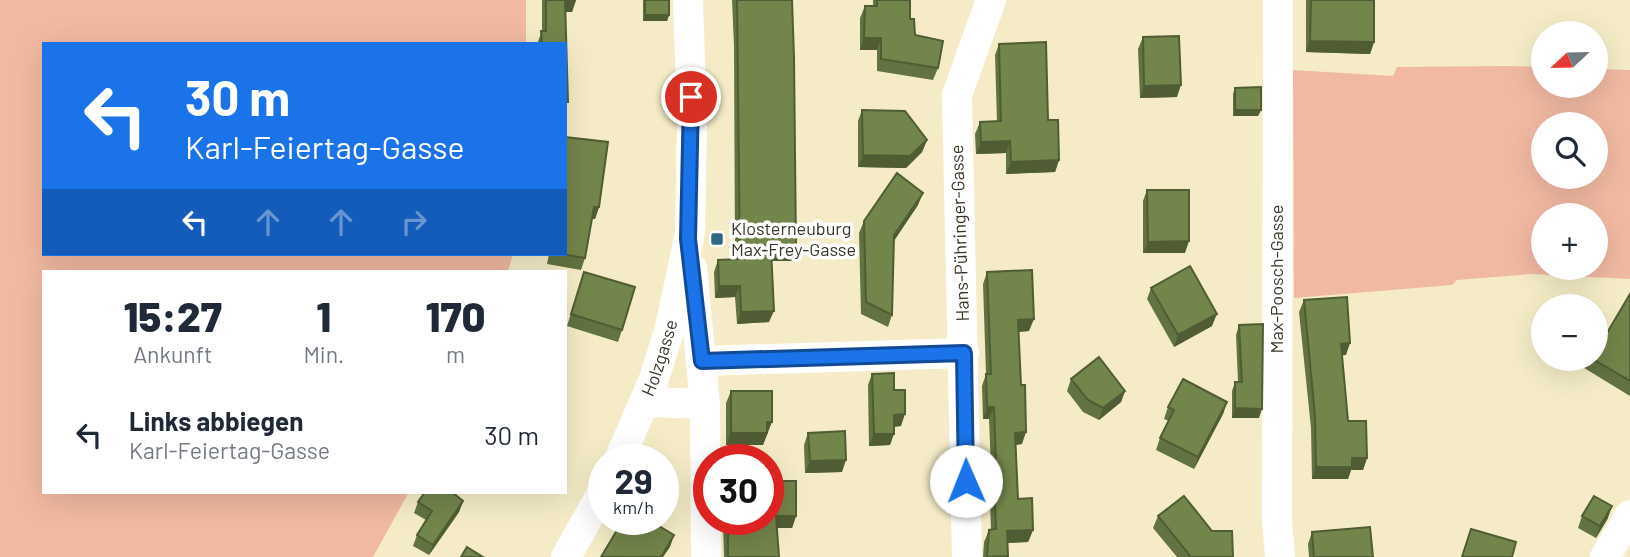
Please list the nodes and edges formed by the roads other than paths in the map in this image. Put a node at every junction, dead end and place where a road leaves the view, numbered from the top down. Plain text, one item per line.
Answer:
1 (688, 0) edge
2 (991, 0) edge
3 (1278, 0) edge
4 (688, 239) junction
5 (964, 353) junction
6 (702, 361) junction
7 (646, 402) junction
8 (705, 404) junction
9 (626, 444) edge
10 (1630, 515) edge
11 (588, 518) edge
12 (566, 557) edge
13 (706, 557) edge
14 (967, 557) edge
15 (1280, 557) edge
16 (1605, 557) edge

1 - 4 street, Holzgasse
2 - 5 street, Hans-Pühringer-Gasse
3 - 15 street, Max-Poosch-Gasse
4 - 6 street
4 - 7 street, Holzgasse
5 - 6 street
5 - 14 street, Hans-Pühringer-Gasse
6 - 8 street
7 - 8 street
7 - 9 street, Holzgasse
8 - 13 street
10 - 16 street
11 - 12 street

